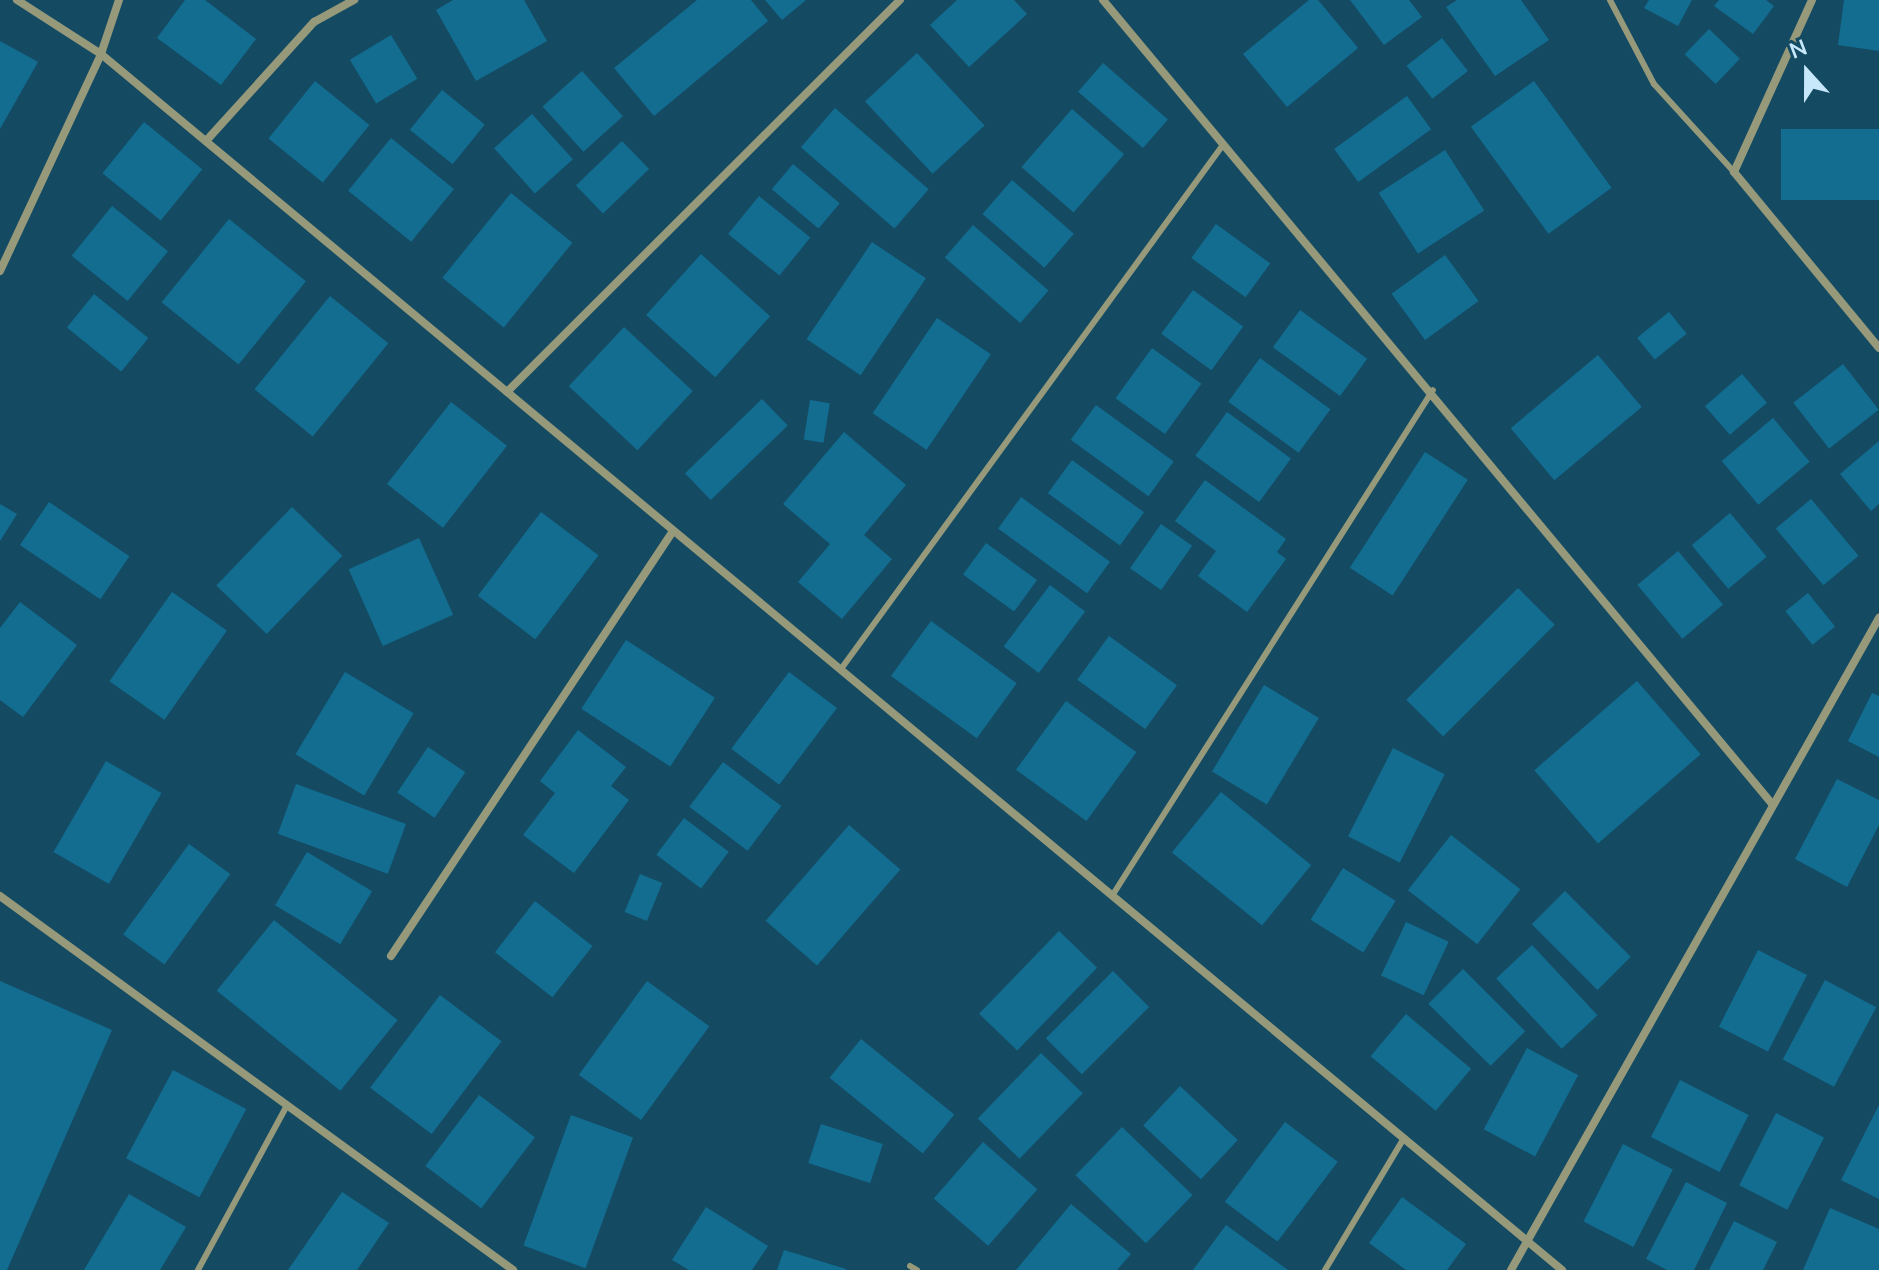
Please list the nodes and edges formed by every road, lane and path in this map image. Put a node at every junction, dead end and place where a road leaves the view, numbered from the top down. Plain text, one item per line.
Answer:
1 (17, 0) edge
2 (119, 0) edge
3 (354, 0) edge
4 (900, 0) edge
5 (1103, 0) edge
6 (1610, 0) edge
7 (1812, 0) edge
8 (101, 54) junction
9 (206, 141) junction
10 (1223, 145) junction
11 (1734, 172) junction
12 (0, 271) edge
13 (1879, 348) edge
14 (1433, 390) junction
15 (507, 392) junction
16 (673, 531) junction
17 (1879, 618) edge
18 (841, 669) junction
19 (1773, 805) junction
20 (0, 896) edge
21 (1112, 896) junction
22 (391, 956) dead end
23 (285, 1109) junction
24 (1404, 1138) junction
25 (1528, 1242) junction
26 (198, 1270) edge
27 (513, 1270) edge
28 (1325, 1270) edge
29 (1511, 1270) edge
30 (1562, 1270) edge

1 - 8 street
2 - 8 street
3 - 9 street
4 - 15 street
5 - 10 street
6 - 11 lane
7 - 11 street
8 - 9 street
8 - 12 street
9 - 15 street
10 - 14 street
10 - 18 lane
11 - 13 street
14 - 19 street
14 - 21 lane
15 - 16 street
16 - 18 street
16 - 22 street
17 - 19 street
18 - 21 street
19 - 25 street
20 - 23 street
21 - 24 street
23 - 26 lane
23 - 27 street
24 - 25 street
24 - 28 lane
25 - 29 street
25 - 30 street

